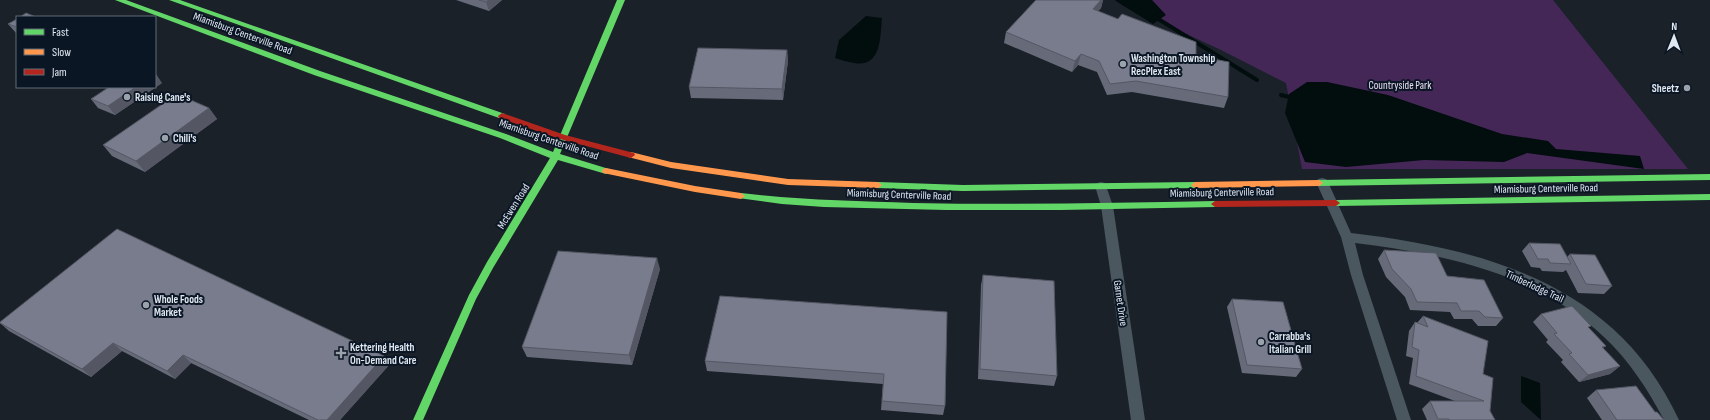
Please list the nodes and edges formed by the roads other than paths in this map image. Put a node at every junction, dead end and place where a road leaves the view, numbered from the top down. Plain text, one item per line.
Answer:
1 (119, 0) edge
2 (173, 0) edge
3 (621, 0) edge
4 (563, 137) junction
5 (555, 156) junction
6 (1710, 177) edge
7 (1592, 178) junction
8 (1322, 182) junction
9 (1101, 186) junction
10 (1710, 197) edge
11 (1607, 199) junction
12 (1331, 203) junction
13 (1107, 206) junction
14 (1347, 237) junction
15 (418, 420) edge
16 (1138, 420) edge
17 (1404, 420) edge
18 (1672, 420) edge

1 - 5 main road, Miamisburg Centerville Road
2 - 4 main road, Miamisburg Centerville Road
3 - 4 main road, McEwen Road
4 - 5 main road, McEwen Road
4 - 9 main road, Miamisburg Centerville Road
5 - 13 main road, Miamisburg Centerville Road
5 - 15 main road, McEwen Road
6 - 7 main road, Miamisburg Centerville Road
7 - 8 main road, Miamisburg Centerville Road
7 - 11 main road
8 - 9 main road, Miamisburg Centerville Road
8 - 12 street
9 - 13 street, Garnet Drive
10 - 11 main road, Miamisburg Centerville Road
11 - 12 main road, Miamisburg Centerville Road
12 - 13 main road, Miamisburg Centerville Road
12 - 14 street
13 - 16 street, Garnet Drive
14 - 17 street
14 - 18 street, Timberlodge Trail

